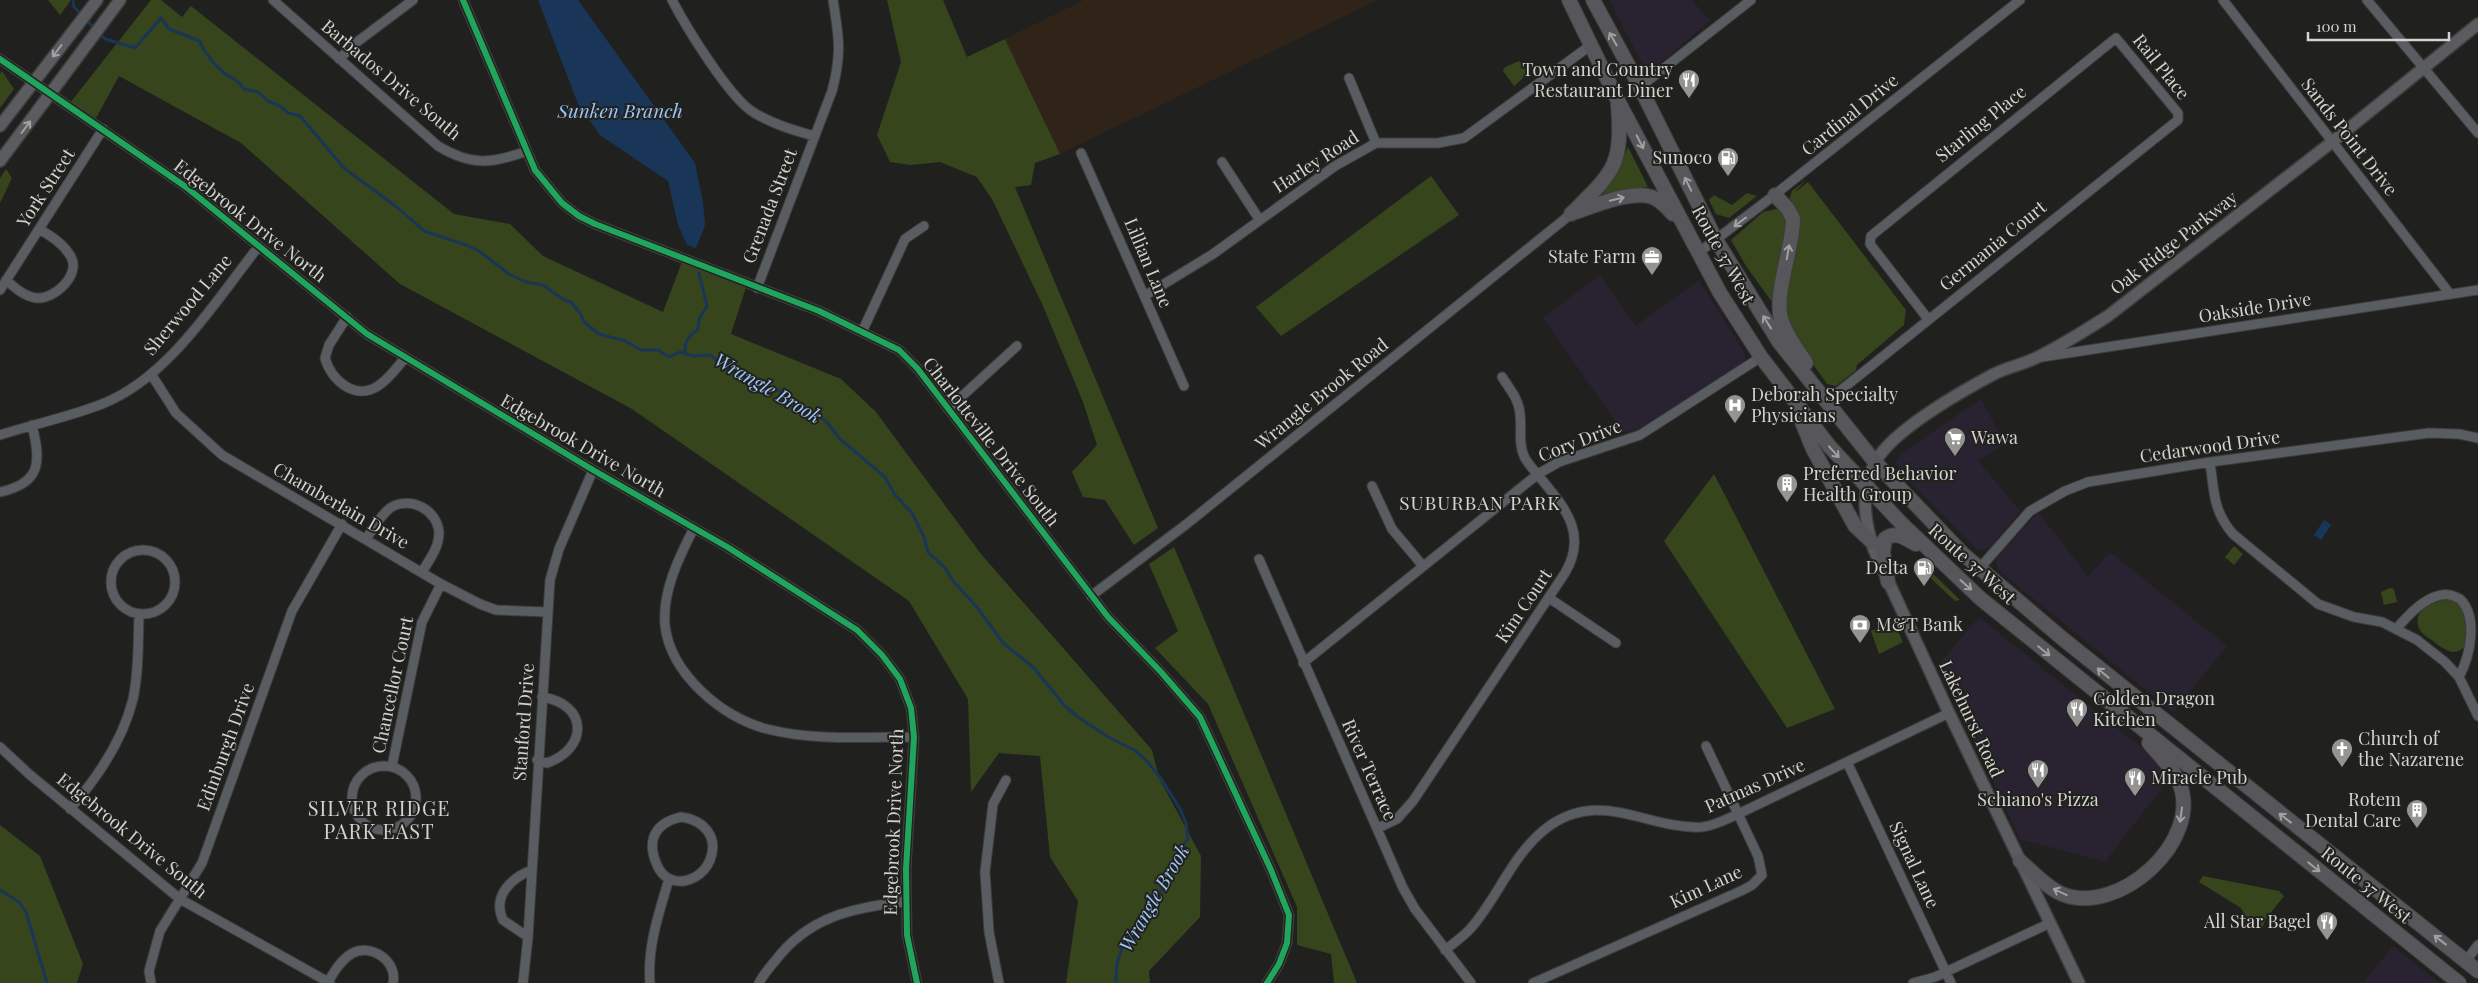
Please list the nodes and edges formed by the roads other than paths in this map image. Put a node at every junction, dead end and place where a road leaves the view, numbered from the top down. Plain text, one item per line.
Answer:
1 (97, 0) edge
2 (120, 0) edge
3 (273, 0) edge
4 (413, 0) edge
5 (463, 0) edge
6 (672, 0) edge
7 (833, 0) edge
8 (1569, 0) edge
9 (1593, 0) edge
10 (1751, 0) edge
11 (2020, 0) edge
12 (2223, 0) edge
13 (2367, 0) edge
14 (2478, 24) edge
15 (2116, 38) joint
16 (1591, 45) junction
17 (0, 59) edge
18 (339, 59) junction
19 (2423, 68) junction
20 (1349, 78) dead end
21 (34, 82) junction
22 (1640, 87) junction
23 (51, 94) junction
24 (1618, 99) junction
25 (2180, 117) joint
26 (0, 126) edge
27 (103, 129) junction
28 (2478, 133) edge
29 (814, 136) junction
30 (2332, 142) junction
31 (1376, 143) junction
32 (527, 151) junction
33 (1081, 153) dead end
34 (0, 161) edge
35 (1222, 162) dead end
36 (1775, 195) junction
37 (1570, 214) junction
38 (1259, 219) junction
39 (1682, 223) junction
40 (924, 226) dead end
41 (39, 229) junction
42 (1716, 240) junction
43 (259, 246) junction
44 (1698, 252) junction
45 (6, 280) junction
46 (757, 288) junction
47 (0, 290) edge
48 (2478, 290) edge
49 (2450, 294) junction
50 (1146, 296) junction
51 (347, 317) junction
52 (1928, 319) junction
53 (862, 332) junction
54 (1017, 346) dead end
55 (1761, 357) junction
56 (405, 358) junction
57 (2037, 358) junction
58 (151, 374) junction
59 (1502, 377) dead end
60 (1184, 386) dead end
61 (1823, 399) junction
62 (1793, 400) junction
63 (948, 409) junction
64 (32, 425) junction
65 (0, 435) edge
66 (2478, 438) edge
67 (1875, 462) junction
68 (2210, 462) junction
69 (593, 470) junction
70 (1538, 474) junction
71 (1372, 486) dead end
72 (1867, 486) junction
73 (0, 492) edge
74 (342, 524) junction
75 (694, 528) junction
76 (366, 539) junction
77 (1872, 542) junction
78 (1930, 552) junction
79 (1259, 559) dead end
80 (1423, 566) junction
81 (1979, 569) junction
82 (422, 572) junction
83 (1888, 582) junction
84 (441, 584) junction
85 (1091, 596) junction
86 (1549, 598) junction
87 (547, 612) junction
88 (139, 614) junction
89 (2396, 629) junction
90 (1616, 643) dead end
91 (1303, 663) junction
92 (2459, 677) junction
93 (542, 697) junction
94 (1949, 713) junction
95 (2126, 716) junction
96 (2478, 716) edge
97 (914, 737) junction
98 (0, 746) edge
99 (1706, 746) dead end
100 (537, 760) junction
101 (1847, 762) junction
102 (392, 766) junction
103 (1006, 780) dead end
104 (70, 809) junction
105 (1738, 814) junction
106 (1378, 828) junction
107 (2020, 861) junction
108 (532, 870) junction
109 (669, 879) junction
110 (180, 899) junction
111 (906, 901) junction
112 (2050, 923) junction
113 (528, 937) junction
114 (2478, 945) edge
115 (1445, 950) junction
116 (2466, 961) junction
117 (1945, 971) junction
118 (2478, 971) edge
119 (151, 983) edge
120 (329, 983) edge
121 (393, 983) edge
122 (523, 983) edge
123 (650, 983) edge
124 (759, 983) edge
125 (917, 983) edge
126 (999, 983) edge
127 (1267, 983) edge
128 (1471, 983) edge
129 (1533, 983) edge
130 (1913, 983) edge
131 (1951, 983) edge
132 (2079, 983) edge
133 (2459, 983) edge

1 -> 21 main road
2 - 23 main road
3 - 18 street, Barbados Drive South
4 - 18 street
5 - 32 street, Charlotteville Drive South
6 - 29 street, Grenada Street
7 - 29 street, Grenada Street
8 - 16 highway, Route 37 West
22 -> 9 highway, Route 37 West
10 - 22 street
11 - 36 street, Cardinal Drive
12 - 30 street, Sands Point Drive
13 - 19 street
14 - 19 main road, Oak Ridge Parkway
15 - 25 street, Rail Place
15 - 52 street, Starling Place
16 - 24 highway, Route 37 West
16 - 31 street, Harley Road
17 - 21 street, Edgebrook Drive North
18 - 32 street, Barbados Drive South
19 - 28 street
19 - 30 main road, Oak Ridge Parkway
20 - 31 street
21 - 23 street, Edgebrook Drive North
21 - 26 main road
42 -> 22 highway, Route 37 West
23 - 27 street, Edgebrook Drive North
34 -> 23 main road
24 - 37 highway
24 -> 39 highway, Route 37 West
25 - 52 street, Germania Court
27 - 41 street, York Street
27 - 43 street, Edgebrook Drive North
29 - 46 street, Grenada Street
30 - 49 street, Sands Point Drive
30 - 57 main road, Oak Ridge Parkway
31 - 38 street, Harley Road
32 - 46 street, Charlotteville Drive South
33 - 50 street, Lillian Lane
35 - 38 street
36 -> 42 street, Cardinal Drive
61 -> 36 highway
37 -> 39 highway
37 - 85 street, Wrangle Brook Road
38 - 50 street, Harley Road
39 - 44 highway, Route 37 West
40 - 53 street
41 - 45 street, York Street
41 - 45 street
42 - 44 street, Cardinal Drive
61 -> 42 highway, Route 37 West
43 - 51 street, Edgebrook Drive North
43 - 58 street, Sherwood Lane
44 - 55 highway, Route 37 West
45 - 47 street, York Street
46 - 53 street, Charlotteville Drive South
48 - 49 street, Oakside Drive
49 - 57 street, Oakside Drive
50 - 60 street, Lillian Lane
51 - 56 street, Edgebrook Drive North
51 - 56 street
52 - 61 street, Germania Court
53 - 63 street, Charlotteville Drive South
54 - 63 street
55 - 62 highway, Route 37 West
55 - 70 street, Cory Drive
56 - 69 street, Edgebrook Drive North
57 - 67 main road, Oak Ridge Parkway
58 - 64 street, Sherwood Lane
58 - 74 street, Chamberlain Drive
59 - 70 street, Kim Court
61 - 67 highway, Route 37 West
62 -> 72 highway, Route 37 West
62 - 77 highway
63 - 85 street, Charlotteville Drive South
64 - 65 street, Sherwood Lane
64 - 73 street
66 - 68 street, Cedarwood Drive
67 - 72 main road, Lakehurst Road
67 - 81 highway, Route 37 West
68 - 81 street, Cedarwood Drive
68 - 89 street
69 - 75 street, Edgebrook Drive North
69 - 87 street, Stanford Drive
70 - 80 street, Cory Drive
70 - 86 street, Kim Court
71 - 80 street
72 - 77 main road, Lakehurst Road
72 - 78 highway, Route 37 West
74 - 76 street, Chamberlain Drive
74 - 110 street, Edinburgh Drive
75 - 97 street, Edgebrook Drive North
75 - 97 street
76 - 82 street, Chamberlain Drive
76 - 82 street
77 - 83 main road, Lakehurst Road
78 - 83 highway
78 -> 95 highway, Route 37 West
79 - 91 street, River Terrace
80 - 91 street, Cory Drive
116 -> 81 highway, Route 37 West
82 - 84 street, Chamberlain Drive
83 - 94 main road, Lakehurst Road
84 - 87 street, Chamberlain Drive
84 - 102 street, Chancellor Court
85 - 127 street, Charlotteville Drive South
86 - 90 street
86 - 106 street, Kim Court
87 - 93 street, Stanford Drive
88 - 88 street
88 - 104 street
89 - 92 street
89 - 92 street
91 - 106 street, River Terrace
92 - 96 street
93 - 100 street, Stanford Drive
93 - 100 street
94 - 101 street, Patmas Drive
94 - 107 main road, Lakehurst Road
95 -> 107 highway
95 -> 133 highway, Route 37 West
97 - 111 street, Edgebrook Drive North
98 - 104 street, Edgebrook Drive South
99 - 105 street, Kim Lane
100 - 108 street, Stanford Drive
101 - 105 street, Patmas Drive
101 - 117 street, Signal Lane
102 - 102 street, Chancellor Court
103 - 126 street
104 - 110 street, Edgebrook Drive South
105 - 115 street, Patmas Drive
105 - 129 street, Kim Lane
106 - 115 street, River Terrace
107 - 112 main road, Lakehurst Road
108 - 113 street, Stanford Drive
108 - 113 street
109 - 109 street
109 - 123 street
110 - 119 street, Edinburgh Drive
110 - 120 street, Edgebrook Drive South
111 - 124 street
111 - 125 street, Edgebrook Drive North
112 - 117 street
112 - 132 main road, Lakehurst Road
113 - 122 street, Stanford Drive
114 - 116 street
115 - 128 street, River Terrace
116 - 118 highway, Route 37 West
117 - 130 street
117 - 131 street, Signal Lane
120 - 121 street

